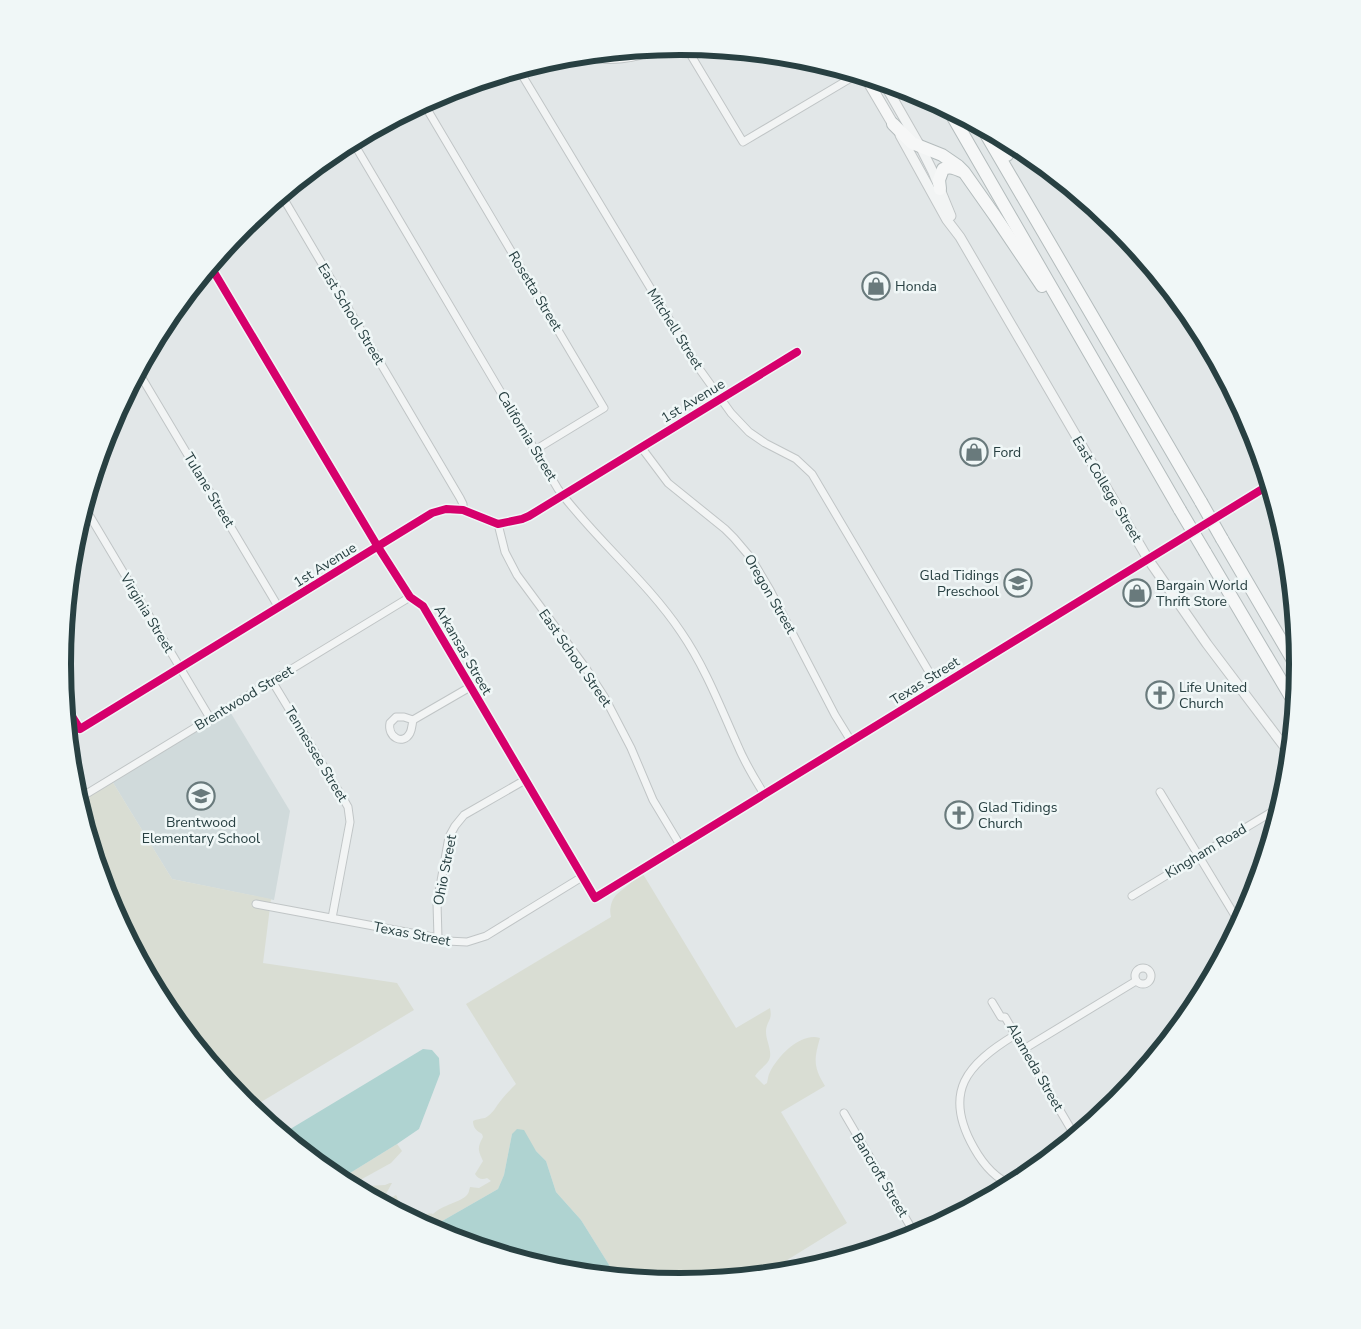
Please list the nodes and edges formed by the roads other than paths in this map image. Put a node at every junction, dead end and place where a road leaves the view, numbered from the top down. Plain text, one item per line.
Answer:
1 (691, 55) edge
2 (523, 76) edge
3 (849, 79) edge
4 (870, 85) edge
5 (889, 92) edge
6 (428, 110) edge
7 (955, 121) edge
8 (893, 124) junction
9 (989, 140) edge
10 (920, 146) junction
11 (1003, 148) edge
12 (357, 149) edge
13 (964, 172) junction
14 (940, 189) junction
15 (285, 201) edge
16 (1040, 225) junction
17 (960, 237) junction
18 (214, 272) edge
19 (797, 352) dead end
20 (143, 379) edge
21 (1110, 386) junction
22 (721, 399) junction
23 (641, 447) junction
24 (535, 450) junction
25 (1264, 488) edge
26 (563, 495) junction
27 (463, 510) junction
28 (90, 516) edge
29 (498, 524) junction
30 (378, 547) junction
31 (1148, 559) junction
32 (410, 597) junction
33 (279, 608) junction
34 (1290, 655) edge
35 (180, 668) junction
36 (272, 681) junction
37 (470, 687) junction
38 (938, 687) junction
39 (1289, 694) edge
40 (210, 718) junction
41 (73, 719) edge
42 (412, 720) dead end
43 (851, 740) junction
44 (1285, 747) edge
45 (525, 780) junction
46 (1160, 792) dead end
47 (86, 794) edge
48 (764, 794) junction
49 (1271, 812) edge
50 (680, 845) junction
51 (1199, 856) junction
52 (582, 877) junction
53 (1132, 896) dead end
54 (595, 898) joint
55 (256, 904) dead end
56 (1235, 916) edge
57 (332, 918) junction
58 (438, 938) junction
59 (1136, 981) dead end
60 (992, 1002) dead end
61 (1015, 1035) junction
62 (1024, 1049) junction
63 (844, 1114) dead end
64 (1072, 1131) edge
65 (1003, 1181) edge
66 (912, 1229) edge

1 - 3 street
2 - 22 street, Mitchell Street
4 - 8 main road, East College Street
5 - 10 street, East College Street
6 - 24 street, Rosetta Street
7 - 21 highway
8 - 10 highway
8 - 17 street, East College Street
9 - 16 highway
10 - 13 highway
10 - 14 street, East College Street
11 - 16 highway
12 - 24 street, California Street
13 - 14 highway
13 - 21 highway
14 - 17 street, East College Street
15 - 27 street, East School Street
16 - 34 highway, bridge
17 - 31 street, East College Street
18 - 30 street, Arkansas Street
19 - 22 street, 1st Avenue
20 - 33 street, Tulane Street
21 - 39 highway, bridge
22 - 23 street, 1st Avenue
22 - 38 street, Mitchell Street
23 - 26 street, 1st Avenue
23 - 43 street, Oregon Street
24 - 26 street, California Street
25 - 31 street, Texas Street
26 - 29 street, 1st Avenue
26 - 48 street, California Street
27 - 29 street, 1st Avenue
27 - 30 street, 1st Avenue
28 - 35 street, Virginia Street
29 - 50 street, East School Street
30 - 32 street, Arkansas Street
30 - 33 street, 1st Avenue
31 - 38 street, Texas Street
31 - 44 street, East College Street
32 - 36 street, Brentwood Street
32 - 37 street, Arkansas Street
33 - 35 street, 1st Avenue
35 - 40 street, Virginia Street
35 - 41 street, 1st Avenue
36 - 40 street, Brentwood Street
36 - 57 street, Tennessee Street
37 - 42 street
37 - 45 street, Arkansas Street
38 - 43 street, Texas Street
40 - 47 street, Brentwood Street
43 - 48 street, Texas Street
45 - 52 street, Arkansas Street
45 - 58 street, Ohio Street
46 - 51 street
48 - 50 street, Texas Street
49 - 51 street, Kingham Road
50 - 54 street, Texas Street
51 - 53 street, Kingham Road
51 - 56 street
52 - 54 street, Arkansas Street
52 - 58 street, Texas Street
55 - 57 street, Texas Street
57 - 58 street, Texas Street
59 - 62 street
60 - 61 street, Alameda Street
61 - 62 street, Alameda Street
61 - 65 street
62 - 64 street, Alameda Street
63 - 66 street, Bancroft Street

